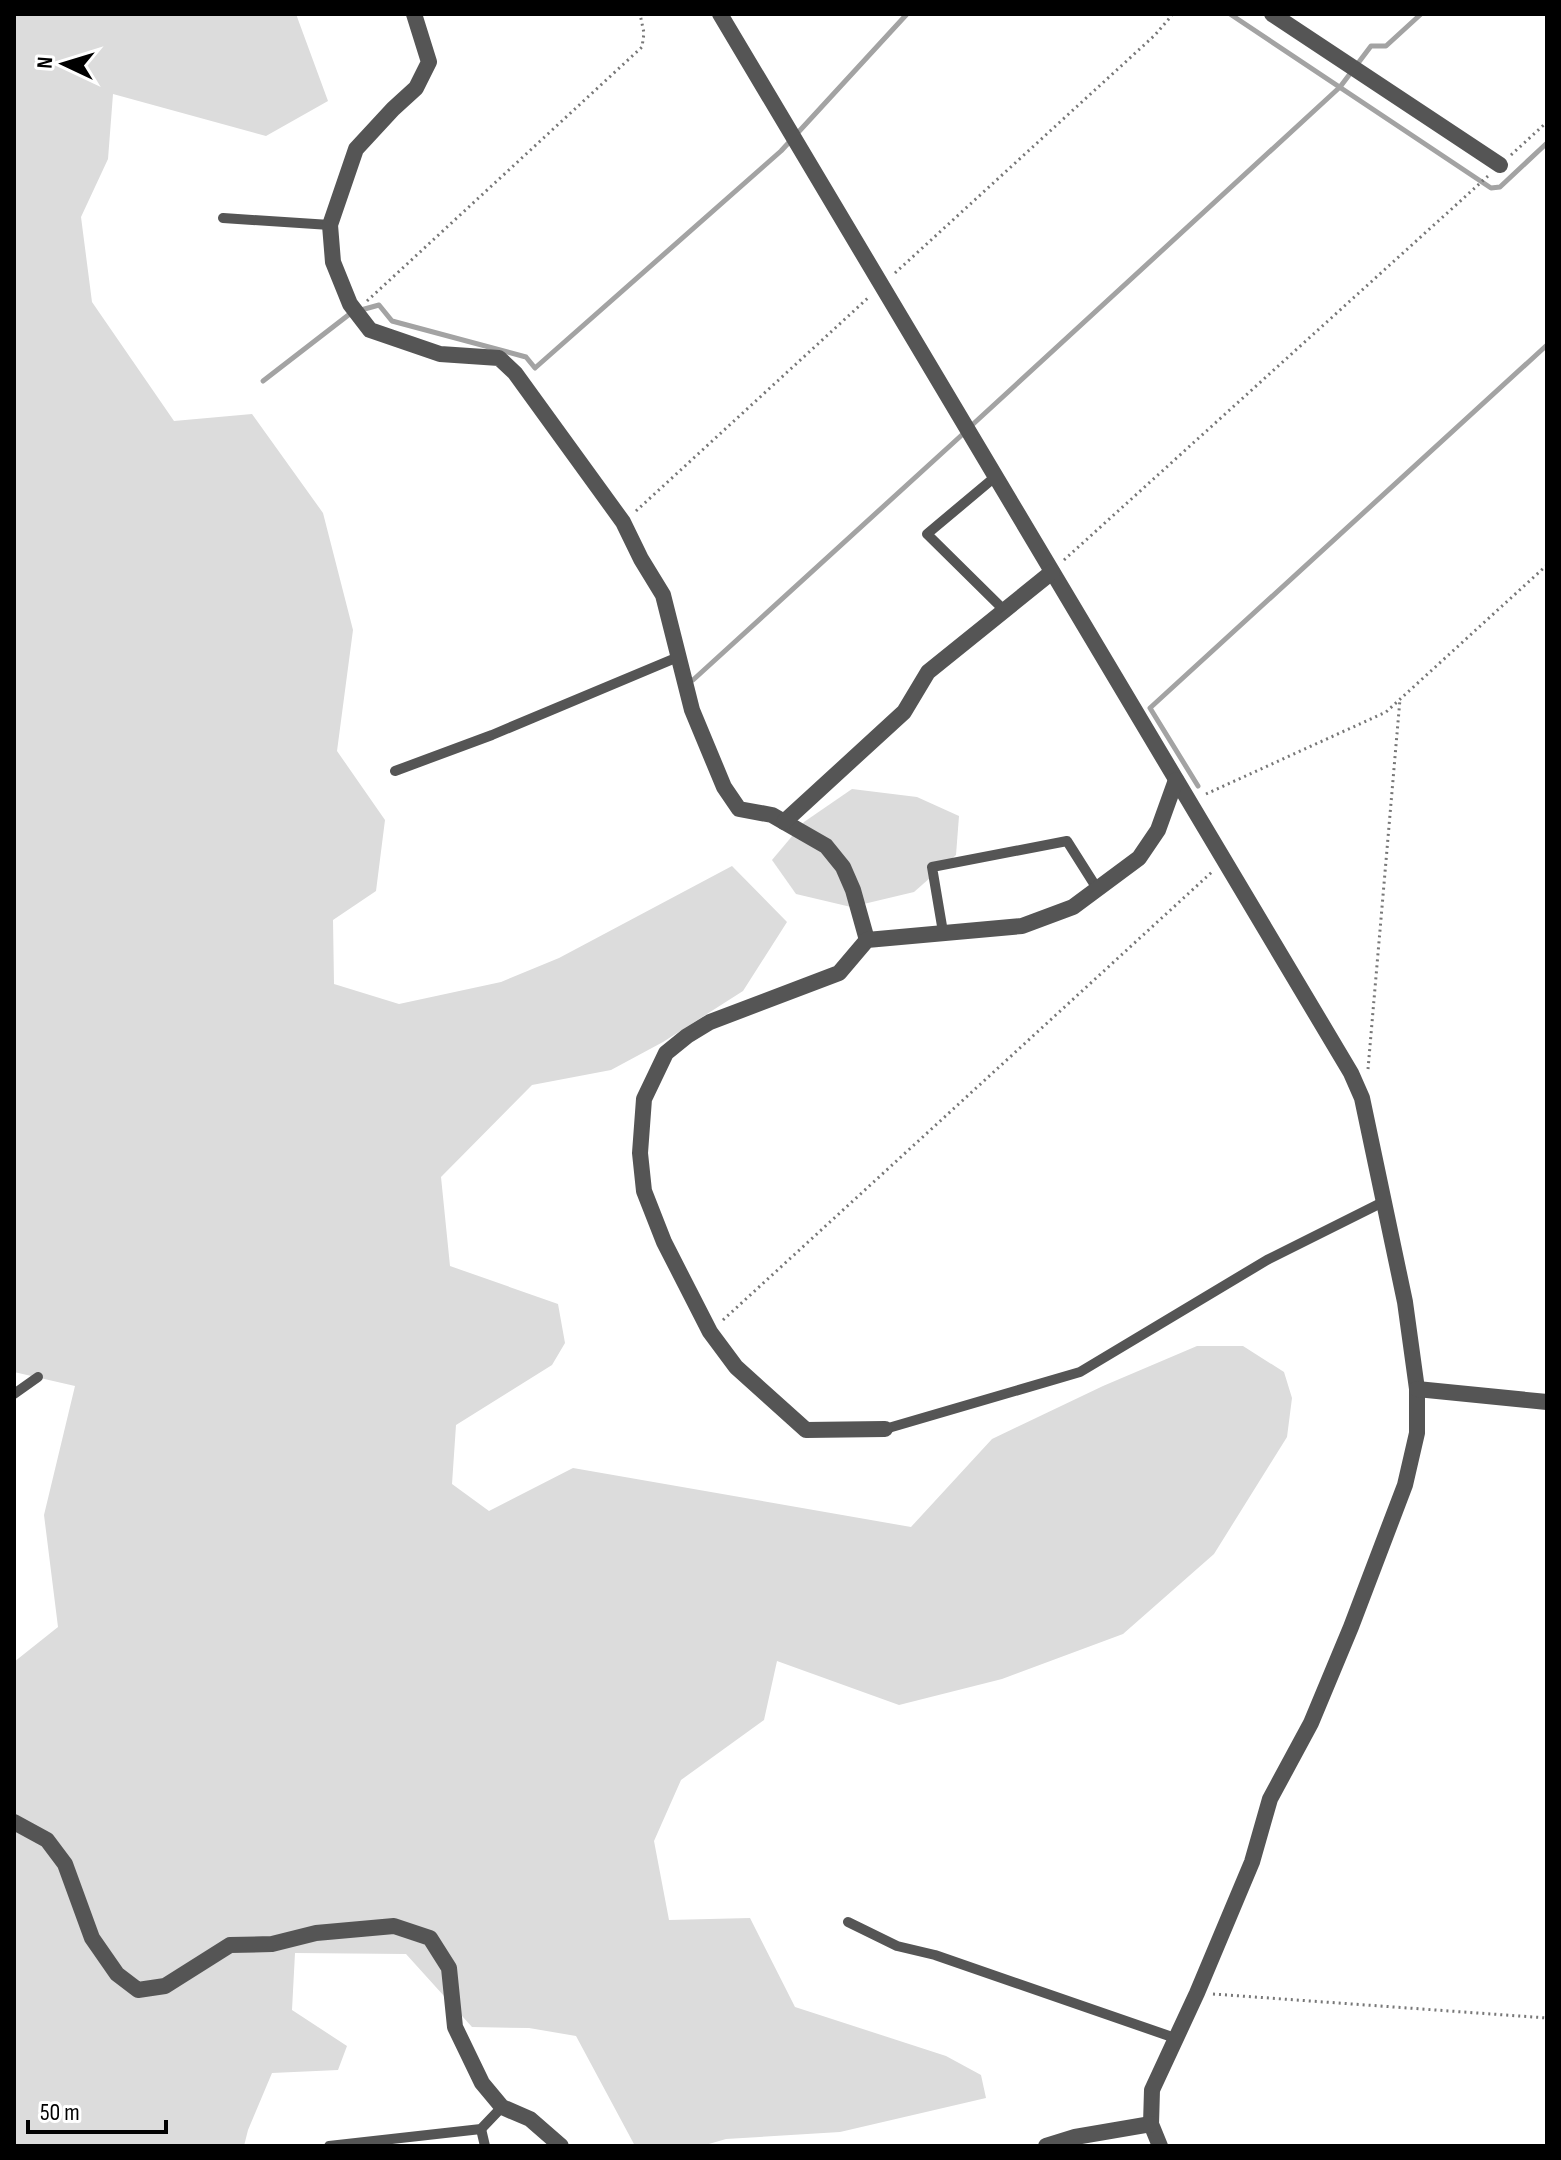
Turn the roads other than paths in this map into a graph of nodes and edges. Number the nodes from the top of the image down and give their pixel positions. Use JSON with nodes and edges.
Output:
{"nodes":[{"id":1,"x":414,"y":14,"type":"edge"},
{"id":2,"x":720,"y":14,"type":"edge"},
{"id":3,"x":1272,"y":14,"type":"edge"},
{"id":4,"x":1500,"y":165,"type":"road end"},
{"id":5,"x":223,"y":218,"type":"dead end"},
{"id":6,"x":330,"y":225,"type":"junction"},
{"id":7,"x":995,"y":477,"type":"junction"},
{"id":8,"x":1052,"y":572,"type":"junction"},
{"id":9,"x":1004,"y":610,"type":"junction"},
{"id":10,"x":678,"y":657,"type":"junction"},
{"id":11,"x":395,"y":771,"type":"dead end"},
{"id":12,"x":1176,"y":780,"type":"junction"},
{"id":13,"x":784,"y":822,"type":"junction"},
{"id":14,"x":1098,"y":890,"type":"junction"},
{"id":15,"x":943,"y":932,"type":"junction"},
{"id":16,"x":867,"y":940,"type":"junction"},
{"id":17,"x":1385,"y":1201,"type":"junction"},
{"id":18,"x":38,"y":1377,"type":"dead end"},
{"id":19,"x":1417,"y":1389,"type":"junction"},
{"id":20,"x":14,"y":1394,"type":"edge"},
{"id":21,"x":1547,"y":1402,"type":"edge"},
{"id":22,"x":885,"y":1429,"type":"joint"},
{"id":23,"x":14,"y":1822,"type":"edge"},
{"id":24,"x":848,"y":1922,"type":"dead end"},
{"id":25,"x":1175,"y":2038,"type":"junction"},
{"id":26,"x":502,"y":2107,"type":"junction"},
{"id":27,"x":1151,"y":2124,"type":"junction"},
{"id":28,"x":481,"y":2129,"type":"junction"},
{"id":29,"x":329,"y":2146,"type":"edge"},
{"id":30,"x":485,"y":2146,"type":"edge"},
{"id":31,"x":561,"y":2146,"type":"edge"},
{"id":32,"x":1046,"y":2146,"type":"edge"},
{"id":33,"x":1160,"y":2146,"type":"edge"}],
"edges":[{"from":1,"to":6,"type":"street"},
{"from":2,"to":7,"type":"street"},
{"from":3,"to":4,"type":"street"},
{"from":5,"to":6,"type":"lane"},
{"from":6,"to":10,"type":"street"},
{"from":7,"to":8,"type":"street"},
{"from":7,"to":9,"type":"lane"},
{"from":8,"to":9,"type":"street"},
{"from":8,"to":12,"type":"street"},
{"from":9,"to":13,"type":"street"},
{"from":10,"to":11,"type":"lane"},
{"from":10,"to":13,"type":"street"},
{"from":12,"to":14,"type":"street"},
{"from":12,"to":17,"type":"street"},
{"from":13,"to":16,"type":"street"},
{"from":14,"to":15,"type":"street"},
{"from":14,"to":15,"type":"lane"},
{"from":15,"to":16,"type":"street"},
{"from":16,"to":22,"type":"street"},
{"from":17,"to":19,"type":"street"},
{"from":17,"to":22,"type":"lane"},
{"from":18,"to":20,"type":"lane"},
{"from":19,"to":21,"type":"street"},
{"from":19,"to":25,"type":"street"},
{"from":23,"to":26,"type":"street"},
{"from":24,"to":25,"type":"lane"},
{"from":25,"to":27,"type":"street"},
{"from":26,"to":28,"type":"lane"},
{"from":26,"to":31,"type":"street"},
{"from":27,"to":32,"type":"street"},
{"from":27,"to":33,"type":"street"},
{"from":28,"to":29,"type":"lane"},
{"from":28,"to":30,"type":"lane"}]}
